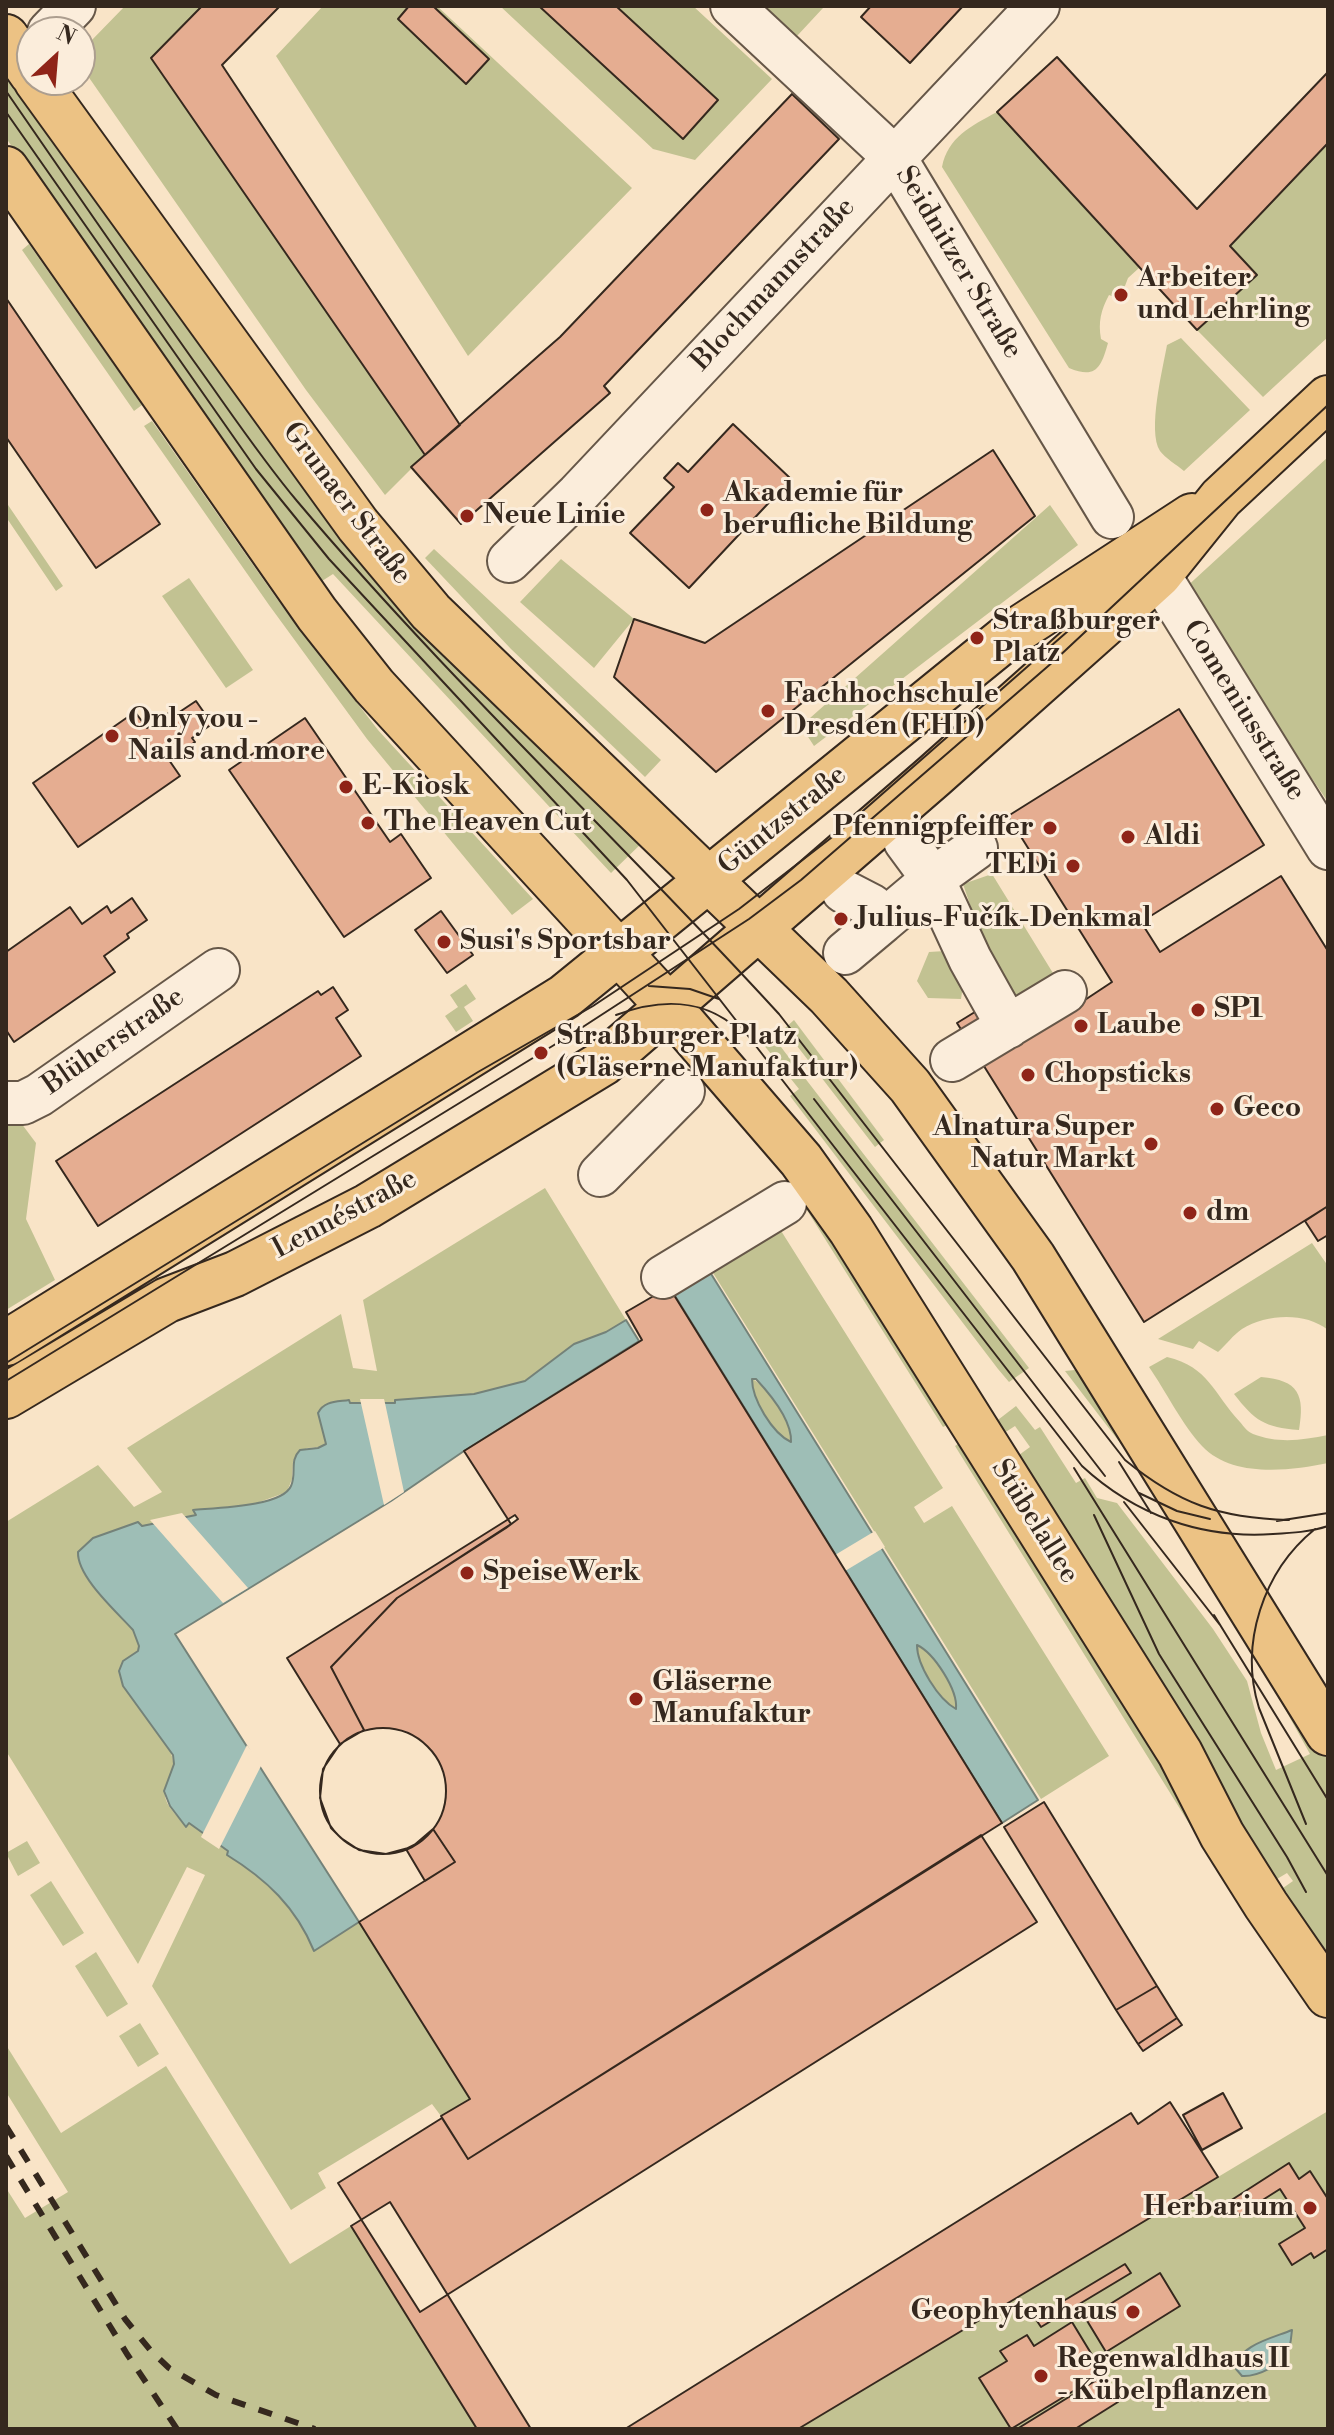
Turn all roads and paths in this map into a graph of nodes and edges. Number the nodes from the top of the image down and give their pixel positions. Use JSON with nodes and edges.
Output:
{"nodes":[{"id":1,"x":732,"y":6,"type":"edge"},
{"id":2,"x":1038,"y":6,"type":"edge"},
{"id":3,"x":58,"y":96,"type":"edge"},
{"id":4,"x":895,"y":158,"type":"junction"},
{"id":5,"x":6,"y":169,"type":"edge"},
{"id":6,"x":1328,"y":398,"type":"edge"},
{"id":7,"x":1221,"y":498,"type":"junction"},
{"id":8,"x":1112,"y":517,"type":"dead end"},
{"id":9,"x":509,"y":561,"type":"dead end"},
{"id":10,"x":1159,"y":575,"type":"junction"},
{"id":11,"x":905,"y":841,"type":"dead end"},
{"id":12,"x":976,"y":848,"type":"dead end"},
{"id":13,"x":1328,"y":848,"type":"edge"},
{"id":14,"x":933,"y":879,"type":"junction"},
{"id":15,"x":710,"y":880,"type":"junction"},
{"id":16,"x":843,"y":891,"type":"dead end"},
{"id":17,"x":882,"y":922,"type":"junction"},
{"id":18,"x":757,"y":927,"type":"junction"},
{"id":19,"x":620,"y":954,"type":"junction"},
{"id":20,"x":830,"y":967,"type":"junction"},
{"id":21,"x":218,"y":970,"type":"dead end"},
{"id":22,"x":1065,"y":992,"type":"dead end"},
{"id":23,"x":669,"y":1007,"type":"junction"},
{"id":24,"x":1008,"y":1027,"type":"junction"},
{"id":25,"x":952,"y":1060,"type":"dead end"},
{"id":26,"x":683,"y":1091,"type":"dead end"},
{"id":27,"x":6,"y":1103,"type":"edge"},
{"id":28,"x":600,"y":1175,"type":"dead end"},
{"id":29,"x":785,"y":1203,"type":"dead end"},
{"id":30,"x":663,"y":1277,"type":"dead end"},
{"id":31,"x":6,"y":1343,"type":"edge"},
{"id":32,"x":6,"y":1396,"type":"edge"},
{"id":33,"x":1328,"y":1733,"type":"edge"},
{"id":34,"x":1328,"y":1995,"type":"edge"}],
"edges":[{"from":1,"to":4,"type":"street","name":"Seidnitzer Straße"},
{"from":2,"to":4,"type":"street","name":"Blochmannstraße"},
{"from":3,"to":15,"type":"main road","name":"Grunaer Straße"},
{"from":4,"to":8,"type":"street","name":"Seidnitzer Straße"},
{"from":4,"to":9,"type":"street","name":"Blochmannstraße"},
{"from":5,"to":19,"type":"main road"},
{"from":6,"to":7,"type":"main road","name":"Güntzstraße"},
{"from":7,"to":10,"type":"main road","name":"Güntzstraße"},
{"from":7,"to":15,"type":"main road","name":"Güntzstraße"},
{"from":10,"to":13,"type":"street","name":"Comeniusstraße"},
{"from":10,"to":18,"type":"main road","name":"Güntzstraße"},
{"from":11,"to":14,"type":"street"},
{"from":12,"to":14,"type":"street"},
{"from":14,"to":17,"type":"street"},
{"from":14,"to":24,"type":"street"},
{"from":15,"to":18,"type":"main road"},
{"from":15,"to":19,"type":"main road","name":"Güntzstraße"},
{"from":16,"to":17,"type":"street"},
{"from":17,"to":20,"type":"street"},
{"from":18,"to":20,"type":"main road"},
{"from":18,"to":23,"type":"main road","name":"Güntzstraße"},
{"from":19,"to":23,"type":"main road"},
{"from":19,"to":31,"type":"main road"},
{"from":20,"to":33,"type":"main road"},
{"from":21,"to":27,"type":"street","name":"Blüherstraße"},
{"from":22,"to":24,"type":"street"},
{"from":23,"to":32,"type":"main road","name":"Lennéstraße"},
{"from":23,"to":34,"type":"main road","name":"Stübelallee"},
{"from":24,"to":25,"type":"street"},
{"from":26,"to":28,"type":"street"},
{"from":29,"to":30,"type":"street"}]}
